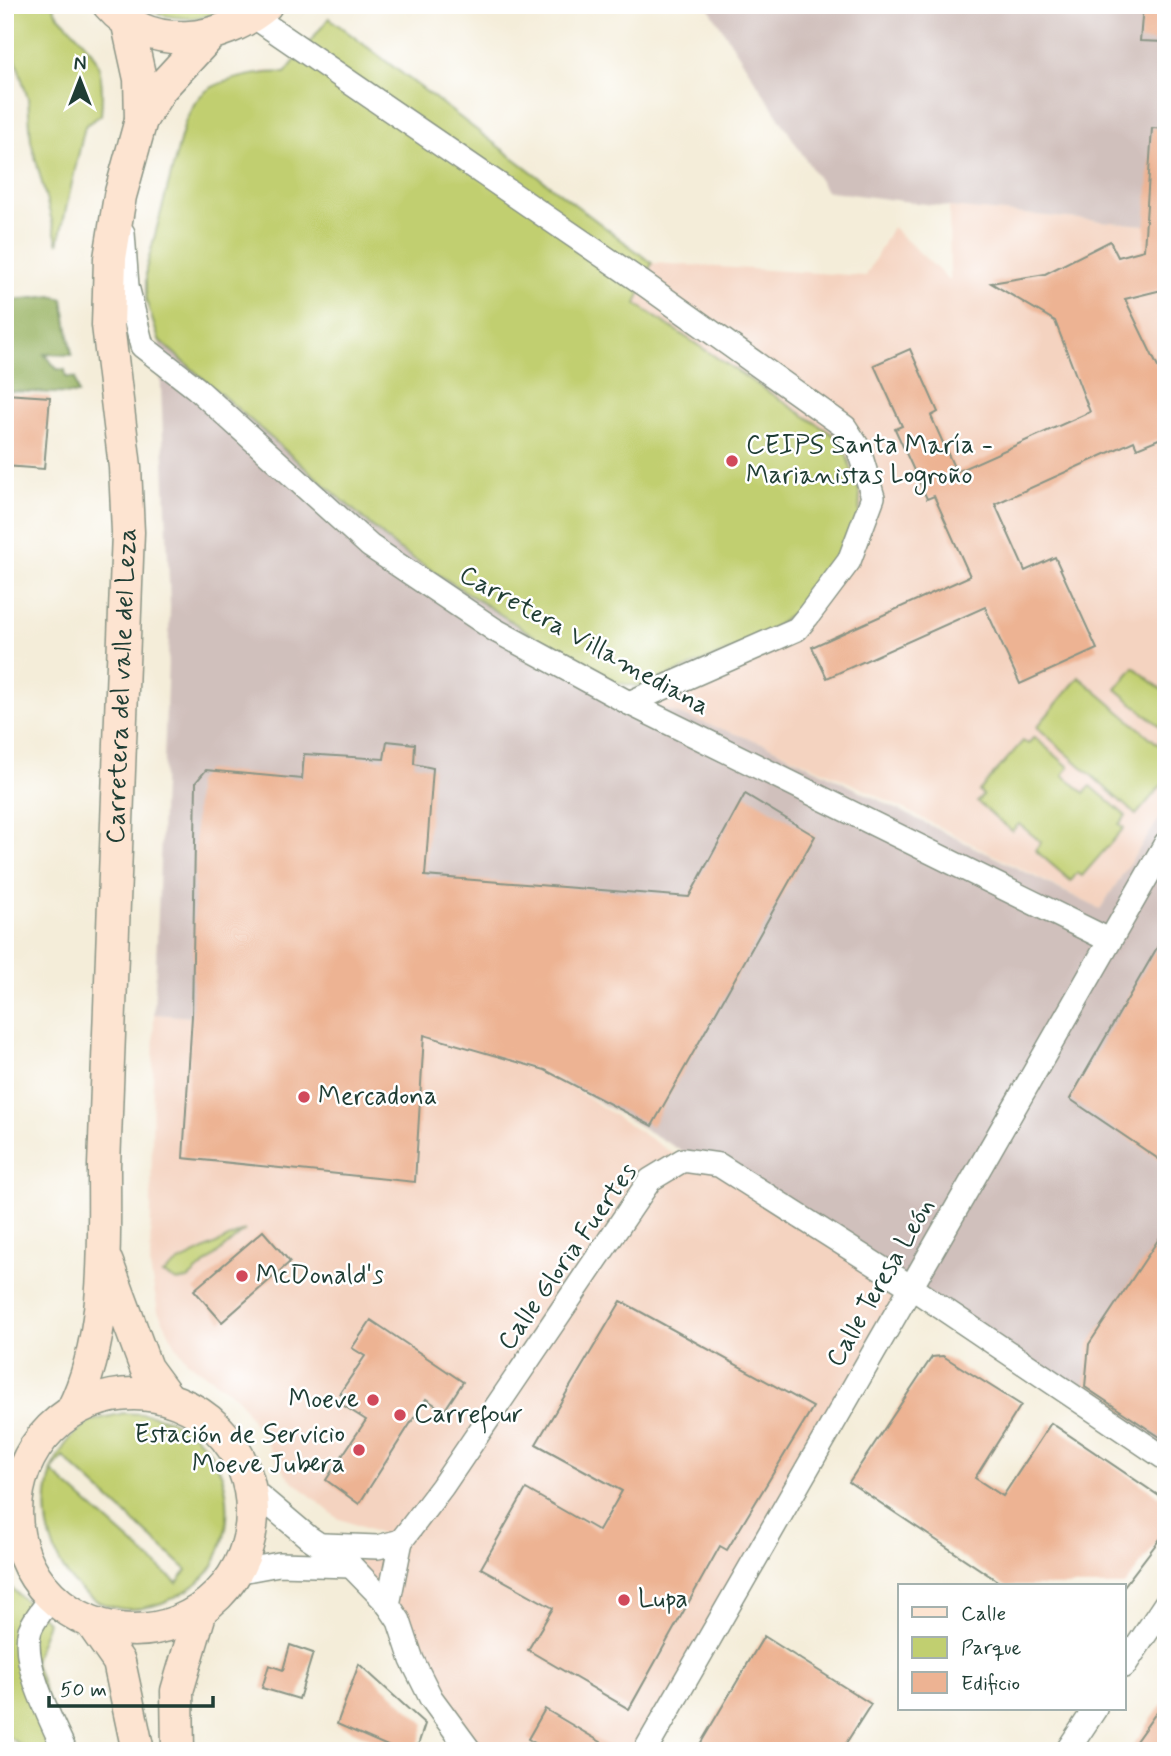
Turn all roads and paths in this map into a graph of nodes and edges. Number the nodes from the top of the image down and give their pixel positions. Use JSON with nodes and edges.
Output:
{"nodes":[{"id":1,"x":260,"y":10,"type":"edge"},
{"id":2,"x":118,"y":13,"type":"edge"},
{"id":3,"x":210,"y":35,"type":"junction"},
{"id":4,"x":141,"y":120,"type":"junction"},
{"id":5,"x":120,"y":196,"type":"junction"},
{"id":6,"x":629,"y":703,"type":"junction"},
{"id":7,"x":1166,"y":843,"type":"edge"},
{"id":8,"x":1109,"y":940,"type":"junction"},
{"id":9,"x":104,"y":1255,"type":"junction"},
{"id":10,"x":911,"y":1287,"type":"junction"},
{"id":11,"x":168,"y":1398,"type":"junction"},
{"id":12,"x":72,"y":1411,"type":"junction"},
{"id":13,"x":48,"y":1430,"type":"junction"},
{"id":14,"x":5,"y":1456,"type":"edge"},
{"id":15,"x":1166,"y":1460,"type":"edge"},
{"id":16,"x":250,"y":1488,"type":"junction"},
{"id":17,"x":401,"y":1541,"type":"junction"},
{"id":18,"x":324,"y":1545,"type":"junction"},
{"id":19,"x":15,"y":1555,"type":"edge"},
{"id":20,"x":351,"y":1566,"type":"junction"},
{"id":21,"x":236,"y":1572,"type":"junction"},
{"id":22,"x":51,"y":1598,"type":"junction"},
{"id":23,"x":1166,"y":1603,"type":"edge"},
{"id":24,"x":388,"y":1605,"type":"junction"},
{"id":25,"x":201,"y":1610,"type":"junction"},
{"id":26,"x":93,"y":1625,"type":"junction"},
{"id":27,"x":1126,"y":1662,"type":"edge"},
{"id":28,"x":1094,"y":1710,"type":"edge"},
{"id":29,"x":65,"y":1751,"type":"edge"},
{"id":30,"x":138,"y":1751,"type":"edge"},
{"id":31,"x":178,"y":1751,"type":"edge"},
{"id":32,"x":470,"y":1751,"type":"edge"},
{"id":33,"x":645,"y":1751,"type":"edge"},
{"id":34,"x":1067,"y":1751,"type":"edge"}],
"edges":[{"from":1,"to":3,"type":"main road"},
{"from":1,"to":6,"type":"street"},
{"from":2,"to":3,"type":"main road"},
{"from":2,"to":4,"type":"main road","name":"Carretera del valle del Leza"},
{"from":3,"to":4,"type":"main road","name":"Carretera del valle del Leza"},
{"from":4,"to":5,"type":"main road","name":"Carretera del valle del Leza"},
{"from":5,"to":6,"type":"street","name":"Carretera Villamediana"},
{"from":5,"to":9,"type":"main road","name":"Carretera del valle del Leza"},
{"from":6,"to":8,"type":"street","name":"Carretera Villamediana"},
{"from":7,"to":8,"type":"street","name":"Calle Teresa León"},
{"from":8,"to":10,"type":"street","name":"Calle Teresa León"},
{"from":9,"to":11,"type":"main road","name":"Carretera del valle del Leza"},
{"from":9,"to":12,"type":"main road","name":"Carretera del valle del Leza"},
{"from":10,"to":15,"type":"street","name":"Calle Gloria Fuertes"},
{"from":10,"to":17,"type":"street","name":"Calle Gloria Fuertes"},
{"from":10,"to":33,"type":"street","name":"Calle Teresa León"},
{"from":11,"to":12,"type":"main road"},
{"from":11,"to":16,"type":"main road"},
{"from":12,"to":13,"type":"main road"},
{"from":13,"to":14,"type":"main road"},
{"from":13,"to":19,"type":"main road"},
{"from":16,"to":18,"type":"street"},
{"from":16,"to":21,"type":"main road"},
{"from":17,"to":18,"type":"street"},
{"from":17,"to":24,"type":"street"},
{"from":18,"to":20,"type":"street"},
{"from":19,"to":22,"type":"main road"},
{"from":20,"to":21,"type":"street"},
{"from":20,"to":24,"type":"street"},
{"from":21,"to":25,"type":"main road"},
{"from":22,"to":26,"type":"main road"},
{"from":22,"to":29,"type":"street"},
{"from":23,"to":27,"type":"street"},
{"from":24,"to":32,"type":"street"},
{"from":25,"to":26,"type":"main road"},
{"from":25,"to":31,"type":"main road"},
{"from":26,"to":30,"type":"main road"},
{"from":28,"to":34,"type":"street"}]}
